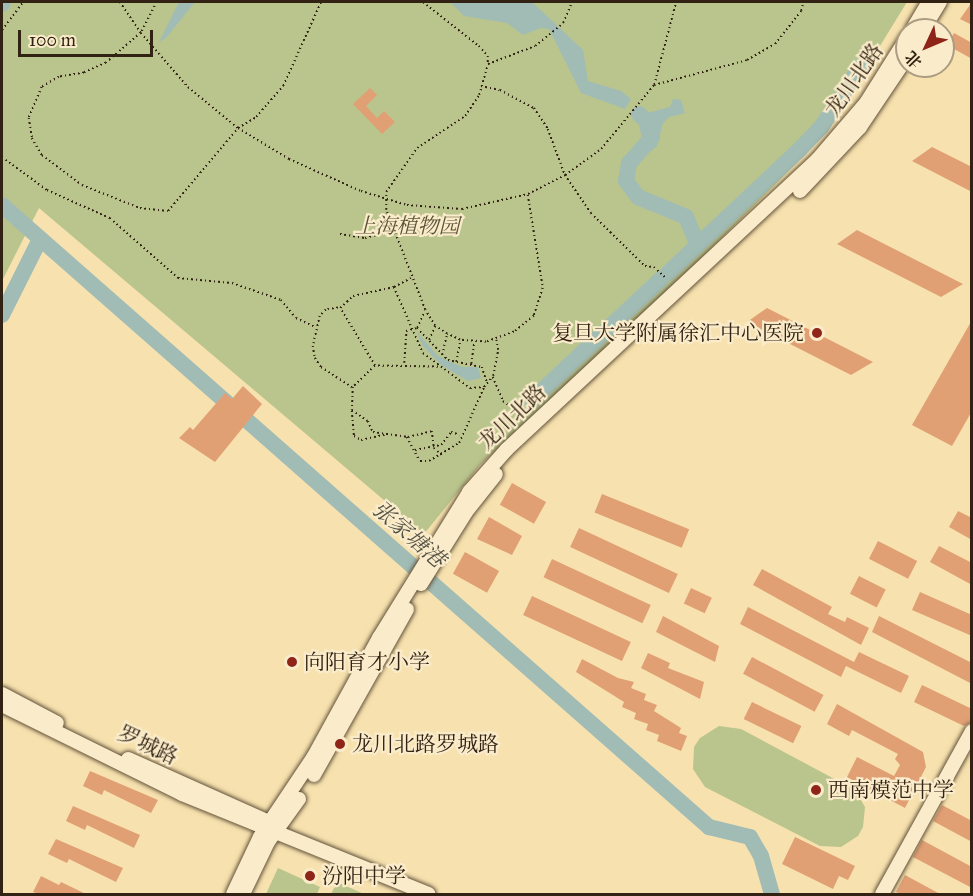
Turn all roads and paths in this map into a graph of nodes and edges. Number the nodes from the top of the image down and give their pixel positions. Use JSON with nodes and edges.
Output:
{"nodes":[{"id":1,"x":23,"y":2,"type":"edge"},
{"id":2,"x":120,"y":2,"type":"edge"},
{"id":3,"x":157,"y":2,"type":"edge"},
{"id":4,"x":321,"y":2,"type":"edge"},
{"id":5,"x":423,"y":2,"type":"edge"},
{"id":6,"x":572,"y":2,"type":"edge"},
{"id":7,"x":676,"y":2,"type":"edge"},
{"id":8,"x":803,"y":2,"type":"edge"},
{"id":9,"x":929,"y":2,"type":"edge"},
{"id":10,"x":940,"y":2,"type":"edge"},
{"id":11,"x":919,"y":18,"type":"edge"},
{"id":12,"x":930,"y":18,"type":"edge"},
{"id":13,"x":2,"y":30,"type":"edge"},
{"id":14,"x":141,"y":33,"type":"junction"},
{"id":15,"x":895,"y":56,"type":"edge"},
{"id":16,"x":488,"y":64,"type":"junction"},
{"id":17,"x":895,"y":75,"type":"edge"},
{"id":18,"x":654,"y":85,"type":"junction"},
{"id":19,"x":481,"y":86,"type":"junction"},
{"id":20,"x":238,"y":128,"type":"junction"},
{"id":21,"x":2,"y":157,"type":"edge"},
{"id":22,"x":565,"y":175,"type":"junction"},
{"id":23,"x":528,"y":194,"type":"junction"},
{"id":24,"x":385,"y":199,"type":"junction"},
{"id":25,"x":394,"y":230,"type":"junction"},
{"id":26,"x":340,"y":234,"type":"dead end"},
{"id":27,"x":412,"y":277,"type":"junction"},
{"id":28,"x":666,"y":278,"type":"dead end"},
{"id":29,"x":394,"y":287,"type":"junction"},
{"id":30,"x":340,"y":308,"type":"junction"},
{"id":31,"x":425,"y":310,"type":"junction"},
{"id":32,"x":435,"y":326,"type":"junction"},
{"id":33,"x":315,"y":327,"type":"junction"},
{"id":34,"x":417,"y":328,"type":"junction"},
{"id":35,"x":411,"y":329,"type":"junction"},
{"id":36,"x":447,"y":334,"type":"junction"},
{"id":37,"x":496,"y":339,"type":"junction"},
{"id":38,"x":460,"y":340,"type":"junction"},
{"id":39,"x":428,"y":341,"type":"junction"},
{"id":40,"x":474,"y":341,"type":"junction"},
{"id":41,"x":442,"y":356,"type":"junction"},
{"id":42,"x":456,"y":363,"type":"junction"},
{"id":43,"x":404,"y":364,"type":"junction"},
{"id":44,"x":471,"y":365,"type":"junction"},
{"id":45,"x":375,"y":366,"type":"junction"},
{"id":46,"x":438,"y":368,"type":"junction"},
{"id":47,"x":493,"y":376,"type":"junction"},
{"id":48,"x":487,"y":383,"type":"junction"},
{"id":49,"x":353,"y":387,"type":"junction"},
{"id":50,"x":484,"y":387,"type":"junction"},
{"id":51,"x":352,"y":410,"type":"junction"},
{"id":52,"x":526,"y":418,"type":"dead end"},
{"id":53,"x":387,"y":434,"type":"junction"},
{"id":54,"x":461,"y":436,"type":"junction"},
{"id":55,"x":407,"y":437,"type":"junction"},
{"id":56,"x":434,"y":448,"type":"junction"},
{"id":57,"x":414,"y":450,"type":"junction"},
{"id":58,"x":442,"y":455,"type":"junction"},
{"id":59,"x":433,"y":556,"type":"junction"},
{"id":60,"x":2,"y":694,"type":"edge"},
{"id":61,"x":2,"y":705,"type":"edge"},
{"id":62,"x":972,"y":731,"type":"edge"},
{"id":63,"x":270,"y":827,"type":"junction"},
{"id":64,"x":232,"y":894,"type":"edge"},
{"id":65,"x":243,"y":894,"type":"edge"},
{"id":66,"x":428,"y":894,"type":"edge"},
{"id":67,"x":882,"y":894,"type":"edge"}],
"edges":[{"from":1,"to":13,"type":"path"},
{"from":2,"to":14,"type":"path"},
{"from":3,"to":14,"type":"path"},
{"from":4,"to":20,"type":"path"},
{"from":5,"to":16,"type":"path"},
{"from":6,"to":16,"type":"path"},
{"from":7,"to":18,"type":"path"},
{"from":8,"to":18,"type":"path"},
{"from":9,"to":11,"type":"street"},
{"from":10,"to":12,"type":"street"},
{"from":14,"to":20,"type":"path"},
{"from":14,"to":20,"type":"path"},
{"from":15,"to":59,"type":"street","name":"龙川北路"},
{"from":16,"to":19,"type":"path"},
{"from":17,"to":59,"type":"street","name":"龙川北路"},
{"from":18,"to":22,"type":"path"},
{"from":19,"to":22,"type":"path"},
{"from":19,"to":24,"type":"path"},
{"from":20,"to":24,"type":"path"},
{"from":21,"to":33,"type":"path"},
{"from":22,"to":23,"type":"path"},
{"from":22,"to":28,"type":"path"},
{"from":23,"to":24,"type":"path"},
{"from":23,"to":37,"type":"path"},
{"from":24,"to":25,"type":"path"},
{"from":25,"to":26,"type":"path"},
{"from":25,"to":27,"type":"path"},
{"from":27,"to":29,"type":"path"},
{"from":27,"to":31,"type":"path"},
{"from":29,"to":30,"type":"path"},
{"from":29,"to":35,"type":"path"},
{"from":30,"to":33,"type":"path"},
{"from":30,"to":45,"type":"path"},
{"from":31,"to":32,"type":"path"},
{"from":31,"to":34,"type":"path"},
{"from":32,"to":36,"type":"path"},
{"from":32,"to":39,"type":"path"},
{"from":33,"to":49,"type":"path"},
{"from":34,"to":35,"type":"path"},
{"from":34,"to":39,"type":"path"},
{"from":35,"to":43,"type":"path"},
{"from":35,"to":46,"type":"path"},
{"from":36,"to":38,"type":"path"},
{"from":36,"to":41,"type":"path"},
{"from":37,"to":40,"type":"path"},
{"from":37,"to":47,"type":"path"},
{"from":38,"to":40,"type":"path"},
{"from":38,"to":42,"type":"path"},
{"from":39,"to":41,"type":"path"},
{"from":40,"to":44,"type":"path"},
{"from":41,"to":42,"type":"path"},
{"from":42,"to":44,"type":"path"},
{"from":43,"to":45,"type":"path"},
{"from":43,"to":46,"type":"path"},
{"from":44,"to":48,"type":"path"},
{"from":45,"to":49,"type":"path"},
{"from":46,"to":50,"type":"path"},
{"from":47,"to":48,"type":"path"},
{"from":47,"to":52,"type":"path"},
{"from":48,"to":50,"type":"path"},
{"from":49,"to":51,"type":"path"},
{"from":50,"to":54,"type":"path"},
{"from":51,"to":53,"type":"path"},
{"from":51,"to":53,"type":"path"},
{"from":53,"to":55,"type":"path"},
{"from":54,"to":56,"type":"path"},
{"from":54,"to":58,"type":"path"},
{"from":55,"to":56,"type":"path"},
{"from":55,"to":57,"type":"path"},
{"from":56,"to":57,"type":"path"},
{"from":56,"to":58,"type":"path"},
{"from":57,"to":58,"type":"path"},
{"from":59,"to":63,"type":"street","name":"龙川北路"},
{"from":60,"to":63,"type":"street","name":"罗城路"},
{"from":61,"to":63,"type":"street","name":"罗城路"},
{"from":62,"to":67,"type":"street"},
{"from":63,"to":64,"type":"street","name":"龙川北路"},
{"from":63,"to":65,"type":"street","name":"龙川北路"},
{"from":63,"to":66,"type":"street","name":"罗城路"}]}
